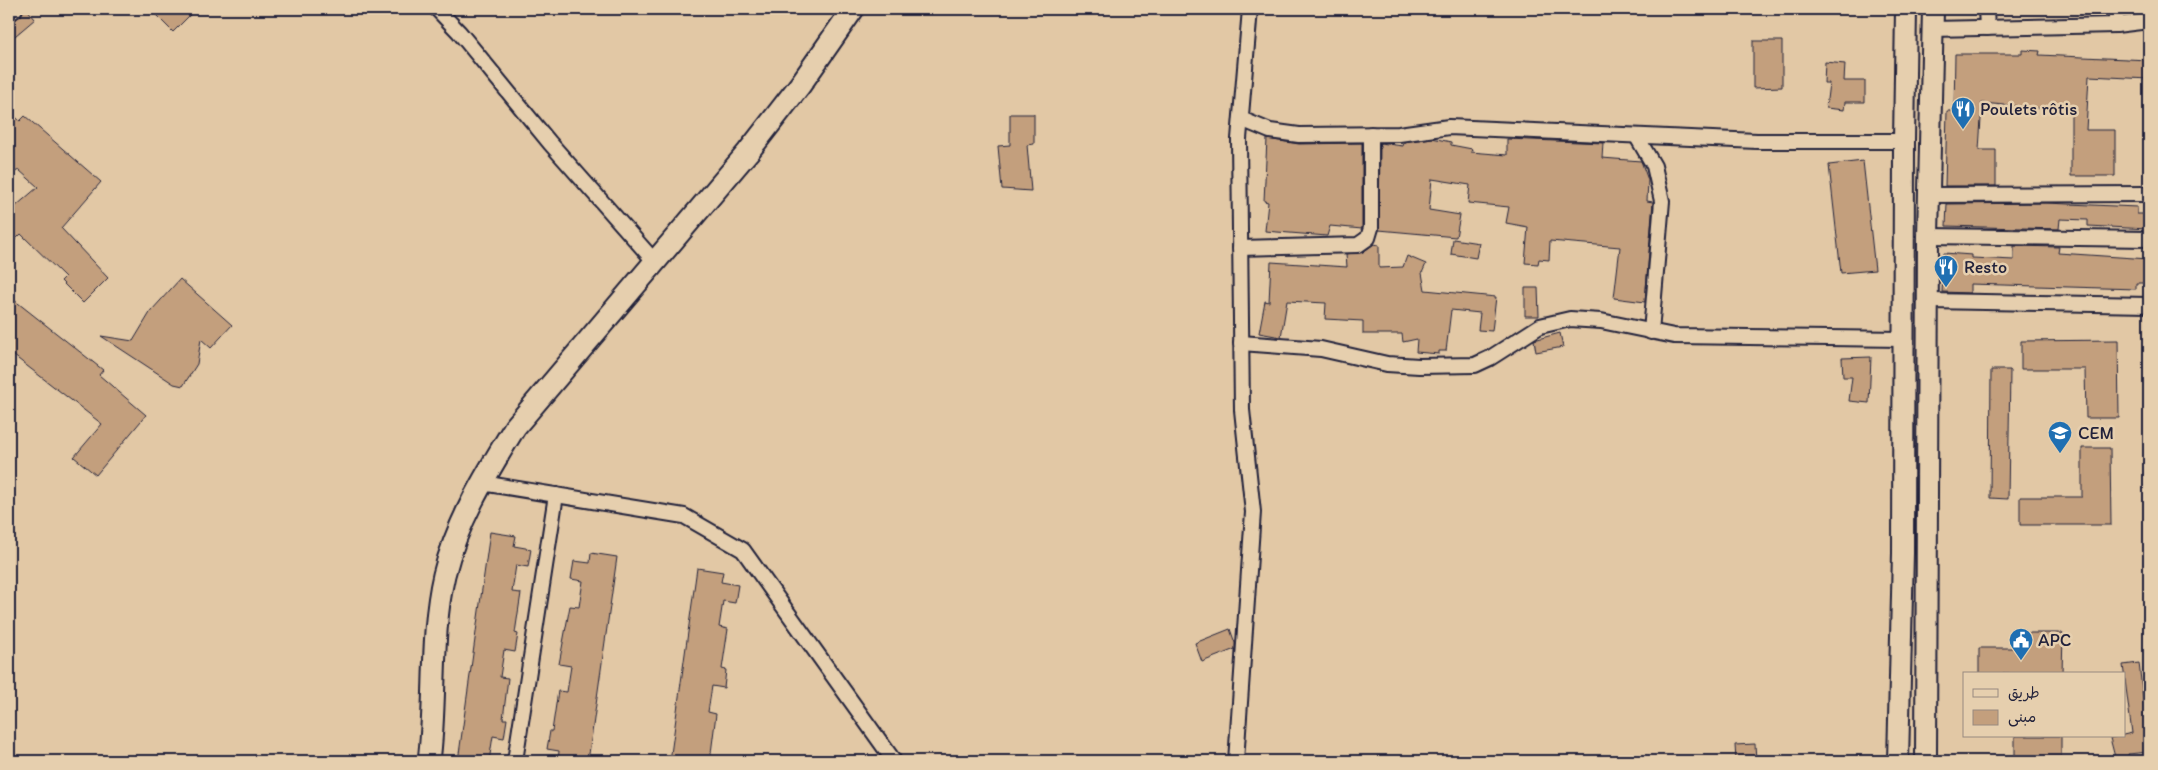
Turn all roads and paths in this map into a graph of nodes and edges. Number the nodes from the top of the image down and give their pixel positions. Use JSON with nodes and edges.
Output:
{"nodes":[{"id":1,"x":15,"y":9,"type":"edge"},
{"id":2,"x":437,"y":9,"type":"edge"},
{"id":3,"x":853,"y":9,"type":"edge"},
{"id":4,"x":1250,"y":9,"type":"edge"},
{"id":5,"x":1906,"y":9,"type":"edge"},
{"id":6,"x":1933,"y":9,"type":"edge"},
{"id":7,"x":1986,"y":9,"type":"edge"},
{"id":8,"x":2116,"y":9,"type":"edge"},
{"id":9,"x":9,"y":14,"type":"edge"},
{"id":10,"x":2149,"y":21,"type":"edge"},
{"id":11,"x":2116,"y":25,"type":"junction"},
{"id":12,"x":1987,"y":28,"type":"junction"},
{"id":13,"x":1932,"y":29,"type":"junction"},
{"id":14,"x":1241,"y":119,"type":"junction"},
{"id":15,"x":1371,"y":134,"type":"junction"},
{"id":16,"x":1637,"y":137,"type":"junction"},
{"id":17,"x":1904,"y":142,"type":"junction"},
{"id":18,"x":1930,"y":194,"type":"junction"},
{"id":19,"x":2149,"y":194,"type":"edge"},
{"id":20,"x":1928,"y":236,"type":"junction"},
{"id":21,"x":2149,"y":239,"type":"edge"},
{"id":22,"x":1240,"y":248,"type":"junction"},
{"id":23,"x":655,"y":262,"type":"junction"},
{"id":24,"x":1929,"y":301,"type":"junction"},
{"id":25,"x":2149,"y":305,"type":"edge"},
{"id":26,"x":1651,"y":332,"type":"junction"},
{"id":27,"x":1903,"y":339,"type":"junction"},
{"id":28,"x":1241,"y":343,"type":"junction"},
{"id":29,"x":482,"y":483,"type":"junction"},
{"id":30,"x":556,"y":495,"type":"junction"},
{"id":31,"x":429,"y":761,"type":"edge"},
{"id":32,"x":515,"y":761,"type":"edge"},
{"id":33,"x":894,"y":761,"type":"edge"},
{"id":34,"x":1236,"y":761,"type":"edge"},
{"id":35,"x":1898,"y":761,"type":"edge"},
{"id":36,"x":1926,"y":761,"type":"edge"}],
"edges":[{"from":1,"to":9,"type":"street"},
{"from":2,"to":23,"type":"street"},
{"from":3,"to":23,"type":"main road"},
{"from":4,"to":14,"type":"street"},
{"from":5,"to":17,"type":"main road"},
{"from":6,"to":13,"type":"main road"},
{"from":7,"to":12,"type":"street"},
{"from":8,"to":11,"type":"street"},
{"from":10,"to":11,"type":"street"},
{"from":11,"to":12,"type":"street"},
{"from":12,"to":13,"type":"street"},
{"from":13,"to":18,"type":"main road"},
{"from":14,"to":15,"type":"street"},
{"from":14,"to":22,"type":"street"},
{"from":15,"to":16,"type":"street"},
{"from":15,"to":22,"type":"street"},
{"from":16,"to":17,"type":"street"},
{"from":16,"to":26,"type":"street"},
{"from":17,"to":27,"type":"main road"},
{"from":18,"to":19,"type":"street"},
{"from":18,"to":20,"type":"main road"},
{"from":20,"to":21,"type":"street"},
{"from":20,"to":24,"type":"main road"},
{"from":22,"to":28,"type":"street"},
{"from":23,"to":29,"type":"main road"},
{"from":24,"to":25,"type":"street"},
{"from":24,"to":36,"type":"main road"},
{"from":26,"to":27,"type":"street"},
{"from":26,"to":28,"type":"street"},
{"from":27,"to":35,"type":"main road"},
{"from":28,"to":34,"type":"street"},
{"from":29,"to":30,"type":"street"},
{"from":29,"to":31,"type":"main road"},
{"from":30,"to":32,"type":"street"},
{"from":30,"to":33,"type":"street"}]}
